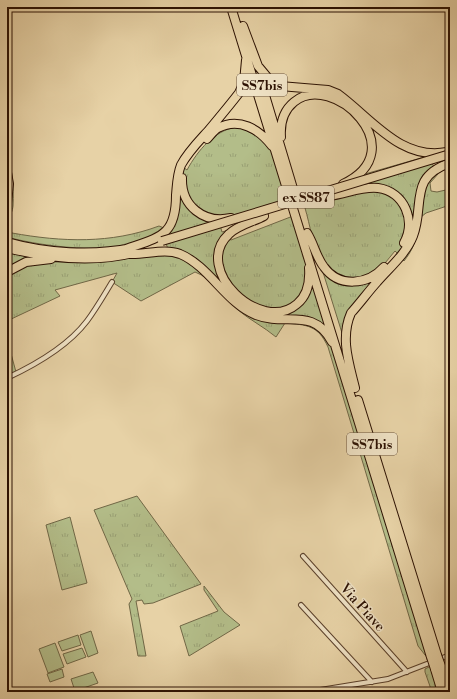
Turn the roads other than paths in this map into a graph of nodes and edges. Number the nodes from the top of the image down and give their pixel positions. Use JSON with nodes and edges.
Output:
{"nodes":[{"id":1,"x":232,"y":7,"type":"edge"},
{"id":2,"x":237,"y":7,"type":"edge"},
{"id":3,"x":244,"y":26,"type":"junction"},
{"id":4,"x":244,"y":46,"type":"junction"},
{"id":5,"x":354,"y":109,"type":"junction"},
{"id":6,"x":200,"y":143,"type":"junction"},
{"id":7,"x":275,"y":150,"type":"junction"},
{"id":8,"x":450,"y":153,"type":"edge"},
{"id":9,"x":450,"y":159,"type":"edge"},
{"id":10,"x":286,"y":163,"type":"junction"},
{"id":11,"x":450,"y":163,"type":"edge"},
{"id":12,"x":7,"y":173,"type":"edge"},
{"id":13,"x":331,"y":192,"type":"junction"},
{"id":14,"x":7,"y":204,"type":"edge"},
{"id":15,"x":246,"y":216,"type":"junction"},
{"id":16,"x":264,"y":216,"type":"junction"},
{"id":17,"x":308,"y":233,"type":"junction"},
{"id":18,"x":7,"y":242,"type":"edge"},
{"id":19,"x":304,"y":242,"type":"junction"},
{"id":20,"x":163,"y":243,"type":"junction"},
{"id":21,"x":7,"y":248,"type":"edge"},
{"id":22,"x":128,"y":252,"type":"junction"},
{"id":23,"x":398,"y":255,"type":"junction"},
{"id":24,"x":81,"y":258,"type":"junction"},
{"id":25,"x":7,"y":272,"type":"edge"},
{"id":26,"x":112,"y":282,"type":"dead end"},
{"id":27,"x":240,"y":301,"type":"junction"},
{"id":28,"x":340,"y":359,"type":"junction"},
{"id":29,"x":7,"y":378,"type":"edge"},
{"id":30,"x":355,"y":388,"type":"junction"},
{"id":31,"x":303,"y":556,"type":"dead end"},
{"id":32,"x":302,"y":605,"type":"dead end"},
{"id":33,"x":450,"y":655,"type":"edge"},
{"id":34,"x":434,"y":656,"type":"junction"},
{"id":35,"x":438,"y":668,"type":"junction"},
{"id":36,"x":407,"y":672,"type":"junction"},
{"id":37,"x":372,"y":682,"type":"junction"},
{"id":38,"x":308,"y":692,"type":"edge"},
{"id":39,"x":442,"y":692,"type":"edge"},
{"id":40,"x":448,"y":692,"type":"edge"}],
"edges":[{"from":1,"to":4,"type":"highway","number":"SS7bis"},
{"from":2,"to":3,"type":"highway","number":"SS7bis"},
{"from":3,"to":5,"type":"highway"},
{"from":3,"to":10,"type":"highway","number":"SS7bis"},
{"from":4,"to":6,"type":"highway"},
{"from":4,"to":7,"type":"highway","number":"SS7bis"},
{"from":5,"to":8,"type":"highway"},
{"from":5,"to":10,"type":"highway"},
{"from":5,"to":13,"type":"highway","bridge":true},
{"from":6,"to":7,"type":"highway"},
{"from":6,"to":15,"type":"highway","bridge":true},
{"from":6,"to":20,"type":"highway"},
{"from":7,"to":19,"type":"highway","number":"SS7bis"},
{"from":8,"to":13,"type":"highway","number":"ex SS87","bridge":true},
{"from":9,"to":13,"type":"highway","number":"ex SS87"},
{"from":10,"to":17,"type":"highway","number":"SS7bis"},
{"from":11,"to":23,"type":"highway"},
{"from":12,"to":14,"type":"highway"},
{"from":13,"to":15,"type":"highway","number":"ex SS87","bridge":true},
{"from":13,"to":16,"type":"highway","number":"ex SS87"},
{"from":13,"to":23,"type":"highway"},
{"from":15,"to":20,"type":"highway","number":"ex SS87","bridge":true},
{"from":16,"to":20,"type":"highway","number":"ex SS87"},
{"from":16,"to":27,"type":"highway"},
{"from":17,"to":23,"type":"highway"},
{"from":17,"to":30,"type":"highway","number":"SS7bis"},
{"from":18,"to":22,"type":"highway","number":"ex SS87"},
{"from":19,"to":27,"type":"highway"},
{"from":19,"to":28,"type":"highway","number":"SS7bis"},
{"from":20,"to":22,"type":"highway","number":"ex SS87"},
{"from":20,"to":27,"type":"highway"},
{"from":21,"to":24,"type":"highway","number":"ex SS87"},
{"from":22,"to":24,"type":"highway","number":"ex SS87"},
{"from":23,"to":30,"type":"highway"},
{"from":24,"to":25,"type":"highway"},
{"from":26,"to":29,"type":"street"},
{"from":27,"to":28,"type":"highway"},
{"from":28,"to":34,"type":"highway","number":"SS7bis"},
{"from":30,"to":34,"type":"highway","number":"SS7bis"},
{"from":31,"to":36,"type":"street","name":"Via Piave"},
{"from":32,"to":37,"type":"street"},
{"from":33,"to":36,"type":"street"},
{"from":34,"to":35,"type":"highway","number":"SS7bis","bridge":true},
{"from":35,"to":39,"type":"highway","number":"SS7bis"},
{"from":35,"to":40,"type":"highway","number":"SS7bis"},
{"from":36,"to":37,"type":"street"},
{"from":37,"to":38,"type":"street"}]}
